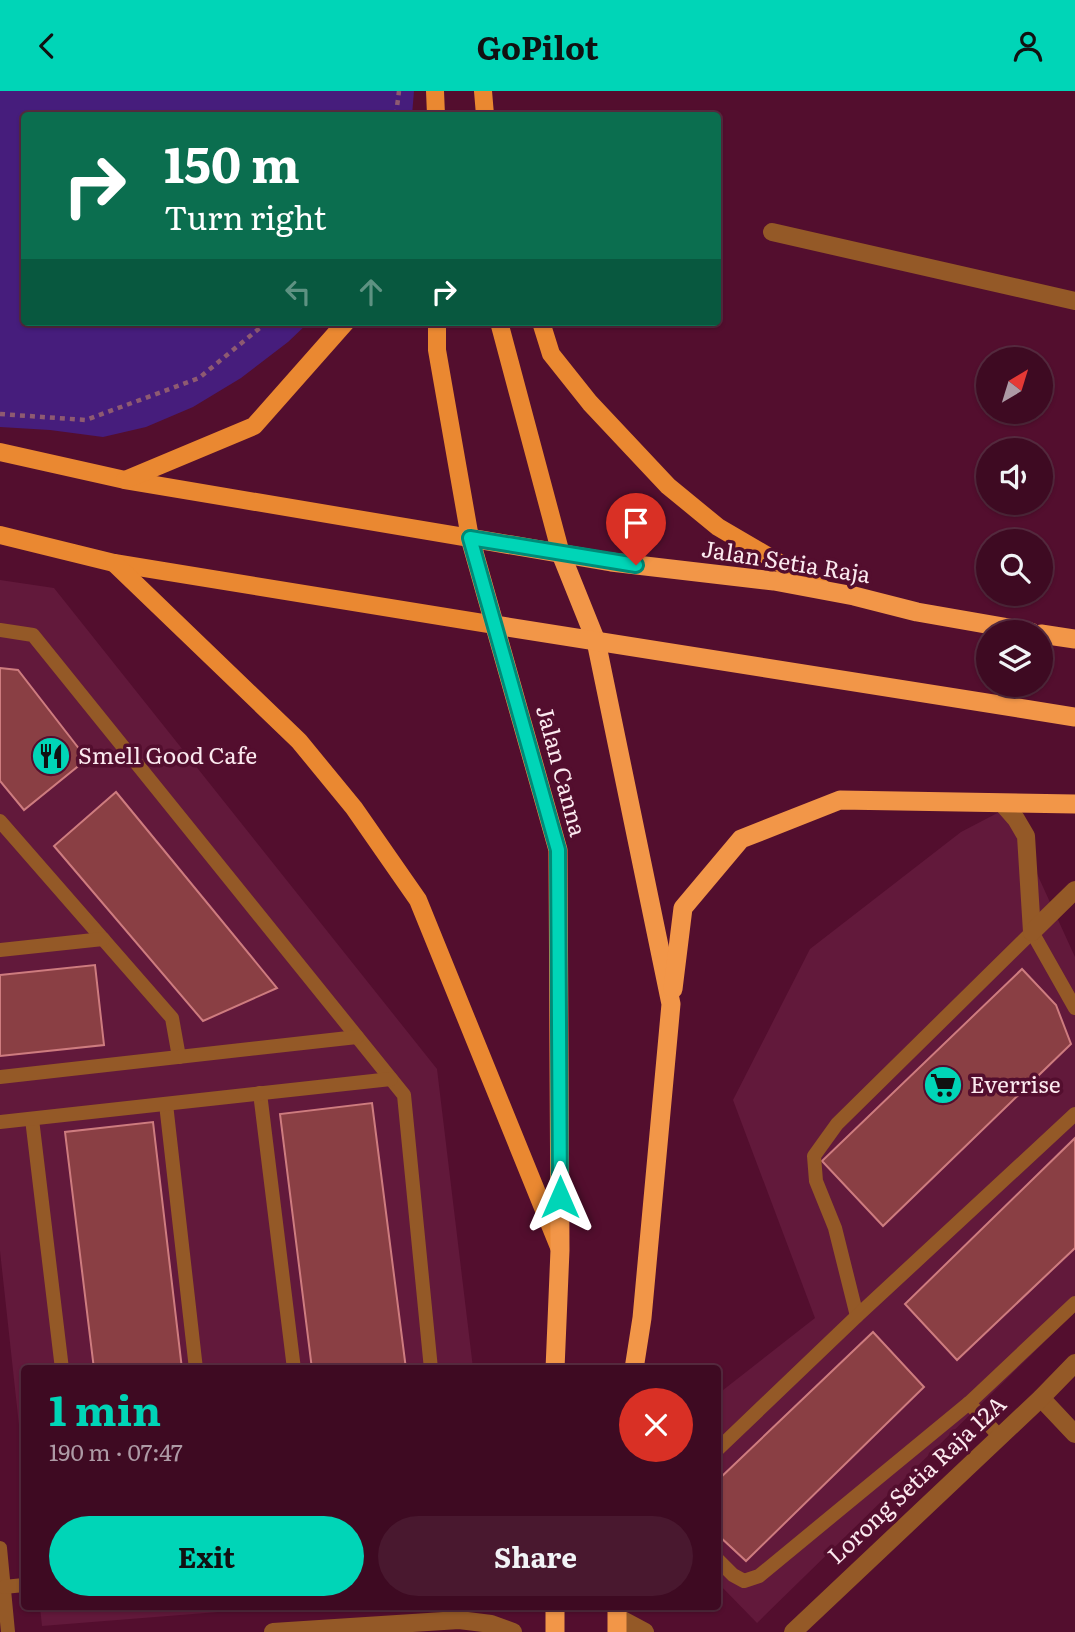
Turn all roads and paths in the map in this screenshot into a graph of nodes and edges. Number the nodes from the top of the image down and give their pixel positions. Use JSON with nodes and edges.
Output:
{"nodes":[{"id":1,"x":399,"y":91,"type":"edge"},
{"id":2,"x":435,"y":91,"type":"edge"},
{"id":3,"x":483,"y":91,"type":"edge"},
{"id":4,"x":396,"y":112,"type":"edge"},
{"id":5,"x":436,"y":112,"type":"edge"},
{"id":6,"x":485,"y":112,"type":"edge"},
{"id":7,"x":772,"y":232,"type":"dead end"},
{"id":8,"x":1075,"y":301,"type":"edge"},
{"id":9,"x":262,"y":326,"type":"edge"},
{"id":10,"x":342,"y":326,"type":"edge"},
{"id":11,"x":437,"y":326,"type":"edge"},
{"id":12,"x":500,"y":326,"type":"edge"},
{"id":13,"x":542,"y":326,"type":"edge"},
{"id":14,"x":0,"y":414,"type":"edge"},
{"id":15,"x":0,"y":452,"type":"edge"},
{"id":16,"x":125,"y":480,"type":"junction"},
{"id":17,"x":0,"y":535,"type":"edge"},
{"id":18,"x":470,"y":538,"type":"junction"},
{"id":19,"x":561,"y":554,"type":"junction"},
{"id":20,"x":114,"y":563,"type":"junction"},
{"id":21,"x":826,"y":591,"type":"junction"},
{"id":22,"x":976,"y":622,"type":"edge"},
{"id":23,"x":495,"y":625,"type":"junction"},
{"id":24,"x":0,"y":630,"type":"edge"},
{"id":25,"x":1053,"y":635,"type":"edge"},
{"id":26,"x":1075,"y":639,"type":"edge"},
{"id":27,"x":596,"y":641,"type":"junction"},
{"id":28,"x":1075,"y":717,"type":"edge"},
{"id":29,"x":1002,"y":803,"type":"junction"},
{"id":30,"x":1075,"y":804,"type":"edge"},
{"id":31,"x":0,"y":821,"type":"edge"},
{"id":32,"x":1075,"y":890,"type":"edge"},
{"id":33,"x":1032,"y":932,"type":"junction"},
{"id":34,"x":103,"y":939,"type":"junction"},
{"id":35,"x":0,"y":950,"type":"edge"},
{"id":36,"x":671,"y":1004,"type":"junction"},
{"id":37,"x":1075,"y":1008,"type":"edge"},
{"id":38,"x":357,"y":1037,"type":"junction"},
{"id":39,"x":179,"y":1057,"type":"junction"},
{"id":40,"x":0,"y":1077,"type":"edge"},
{"id":41,"x":391,"y":1079,"type":"junction"},
{"id":42,"x":260,"y":1093,"type":"junction"},
{"id":43,"x":166,"y":1104,"type":"junction"},
{"id":44,"x":1075,"y":1114,"type":"edge"},
{"id":45,"x":32,"y":1119,"type":"junction"},
{"id":46,"x":0,"y":1122,"type":"edge"},
{"id":47,"x":561,"y":1250,"type":"junction"},
{"id":48,"x":1075,"y":1303,"type":"edge"},
{"id":49,"x":858,"y":1316,"type":"junction"},
{"id":50,"x":1075,"y":1363,"type":"edge"},
{"id":51,"x":62,"y":1365,"type":"edge"},
{"id":52,"x":196,"y":1365,"type":"edge"},
{"id":53,"x":294,"y":1365,"type":"edge"},
{"id":54,"x":431,"y":1365,"type":"edge"},
{"id":55,"x":555,"y":1365,"type":"edge"},
{"id":56,"x":635,"y":1365,"type":"edge"},
{"id":57,"x":1041,"y":1398,"type":"junction"},
{"id":58,"x":969,"y":1403,"type":"junction"},
{"id":59,"x":1075,"y":1434,"type":"edge"},
{"id":60,"x":999,"y":1436,"type":"junction"},
{"id":61,"x":721,"y":1447,"type":"edge"},
{"id":62,"x":0,"y":1548,"type":"edge"},
{"id":63,"x":721,"y":1563,"type":"edge"},
{"id":64,"x":21,"y":1584,"type":"edge"},
{"id":65,"x":4,"y":1587,"type":"junction"},
{"id":66,"x":555,"y":1610,"type":"edge"},
{"id":67,"x":458,"y":1613,"type":"edge"},
{"id":68,"x":617,"y":1618,"type":"edge"},
{"id":69,"x":338,"y":1630,"type":"edge"},
{"id":70,"x":8,"y":1632,"type":"edge"},
{"id":71,"x":272,"y":1632,"type":"edge"},
{"id":72,"x":513,"y":1632,"type":"edge"},
{"id":73,"x":555,"y":1632,"type":"edge"},
{"id":74,"x":645,"y":1632,"type":"edge"},
{"id":75,"x":793,"y":1632,"type":"edge"}],
"edges":[{"from":1,"to":4,"type":"path"},
{"from":2,"to":5,"type":"main road"},
{"from":3,"to":6,"type":"main road"},
{"from":7,"to":8,"type":"street"},
{"from":9,"to":14,"type":"path"},
{"from":10,"to":16,"type":"main road"},
{"from":11,"to":18,"type":"main road","name":"Jalan Canna"},
{"from":12,"to":19,"type":"main road"},
{"from":13,"to":21,"type":"main road"},
{"from":15,"to":16,"type":"main road"},
{"from":16,"to":18,"type":"main road"},
{"from":17,"to":20,"type":"main road"},
{"from":18,"to":19,"type":"highway","name":"Jalan Setia Raja"},
{"from":18,"to":23,"type":"highway","name":"Jalan Canna"},
{"from":19,"to":21,"type":"highway","name":"Jalan Setia Raja"},
{"from":19,"to":27,"type":"highway"},
{"from":20,"to":23,"type":"main road"},
{"from":20,"to":47,"type":"main road"},
{"from":21,"to":22,"type":"highway","name":"Jalan Setia Raja"},
{"from":23,"to":27,"type":"highway"},
{"from":23,"to":47,"type":"highway","name":"Jalan Canna"},
{"from":24,"to":38,"type":"lane"},
{"from":25,"to":26,"type":"highway"},
{"from":27,"to":28,"type":"highway"},
{"from":27,"to":36,"type":"highway"},
{"from":29,"to":30,"type":"highway"},
{"from":29,"to":33,"type":"street"},
{"from":29,"to":36,"type":"highway"},
{"from":31,"to":34,"type":"lane"},
{"from":32,"to":33,"type":"street"},
{"from":33,"to":37,"type":"lane"},
{"from":33,"to":49,"type":"lane"},
{"from":34,"to":35,"type":"lane"},
{"from":34,"to":39,"type":"lane"},
{"from":36,"to":56,"type":"highway"},
{"from":38,"to":39,"type":"lane"},
{"from":38,"to":41,"type":"lane"},
{"from":39,"to":40,"type":"lane"},
{"from":41,"to":42,"type":"lane"},
{"from":41,"to":54,"type":"lane"},
{"from":42,"to":43,"type":"lane"},
{"from":42,"to":53,"type":"lane"},
{"from":43,"to":45,"type":"lane"},
{"from":43,"to":52,"type":"lane"},
{"from":44,"to":49,"type":"lane"},
{"from":45,"to":46,"type":"lane"},
{"from":45,"to":51,"type":"lane"},
{"from":47,"to":55,"type":"highway","name":"Jalan Canna"},
{"from":48,"to":58,"type":"lane"},
{"from":49,"to":61,"type":"lane"},
{"from":50,"to":57,"type":"street","name":"Lorong Setia Raja 12A"},
{"from":57,"to":59,"type":"street"},
{"from":57,"to":60,"type":"street","name":"Lorong Setia Raja 12A"},
{"from":58,"to":60,"type":"lane"},
{"from":58,"to":63,"type":"lane"},
{"from":60,"to":75,"type":"street","name":"Lorong Setia Raja 12A"},
{"from":62,"to":65,"type":"lane"},
{"from":64,"to":65,"type":"lane"},
{"from":65,"to":70,"type":"lane"},
{"from":66,"to":73,"type":"highway"},
{"from":67,"to":69,"type":"street"},
{"from":67,"to":72,"type":"street"},
{"from":68,"to":74,"type":"street"},
{"from":69,"to":71,"type":"street"}]}
